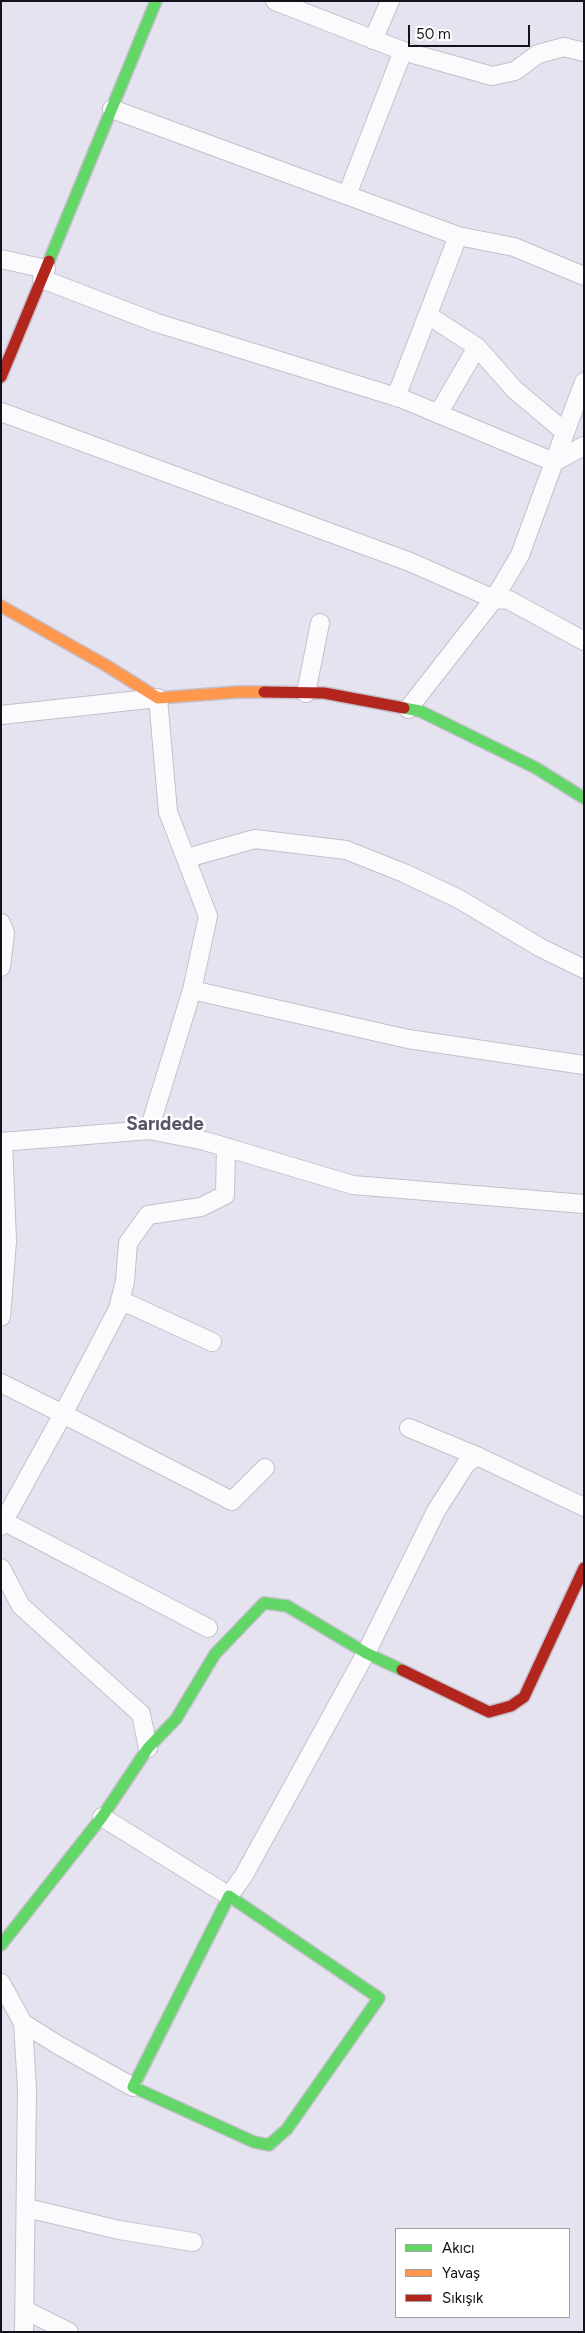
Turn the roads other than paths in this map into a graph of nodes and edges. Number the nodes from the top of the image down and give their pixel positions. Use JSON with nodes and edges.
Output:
{"nodes":[{"id":1,"x":156,"y":1,"type":"edge"},
{"id":2,"x":275,"y":1,"type":"edge"},
{"id":3,"x":390,"y":1,"type":"edge"},
{"id":4,"x":373,"y":40,"type":"junction"},
{"id":5,"x":403,"y":51,"type":"junction"},
{"id":6,"x":584,"y":52,"type":"edge"},
{"id":7,"x":112,"y":109,"type":"junction"},
{"id":8,"x":347,"y":196,"type":"junction"},
{"id":9,"x":458,"y":236,"type":"junction"},
{"id":10,"x":1,"y":259,"type":"edge"},
{"id":11,"x":44,"y":274,"type":"junction"},
{"id":12,"x":584,"y":276,"type":"edge"},
{"id":13,"x":428,"y":315,"type":"junction"},
{"id":14,"x":477,"y":347,"type":"junction"},
{"id":15,"x":1,"y":377,"type":"edge"},
{"id":16,"x":584,"y":382,"type":"edge"},
{"id":17,"x":396,"y":397,"type":"junction"},
{"id":18,"x":1,"y":412,"type":"edge"},
{"id":19,"x":438,"y":414,"type":"junction"},
{"id":20,"x":565,"y":432,"type":"junction"},
{"id":21,"x":584,"y":446,"type":"edge"},
{"id":22,"x":554,"y":462,"type":"junction"},
{"id":23,"x":494,"y":599,"type":"junction"},
{"id":24,"x":1,"y":606,"type":"edge"},
{"id":25,"x":320,"y":623,"type":"dead end"},
{"id":26,"x":584,"y":641,"type":"edge"},
{"id":27,"x":306,"y":693,"type":"junction"},
{"id":28,"x":158,"y":698,"type":"junction"},
{"id":29,"x":408,"y":709,"type":"junction"},
{"id":30,"x":1,"y":715,"type":"edge"},
{"id":31,"x":584,"y":798,"type":"edge"},
{"id":32,"x":187,"y":858,"type":"junction"},
{"id":33,"x":1,"y":923,"type":"edge"},
{"id":34,"x":1,"y":967,"type":"edge"},
{"id":35,"x":584,"y":969,"type":"edge"},
{"id":36,"x":192,"y":990,"type":"junction"},
{"id":37,"x":584,"y":1065,"type":"edge"},
{"id":38,"x":149,"y":1130,"type":"junction"},
{"id":39,"x":2,"y":1142,"type":"edge"},
{"id":40,"x":226,"y":1147,"type":"junction"},
{"id":41,"x":584,"y":1204,"type":"edge"},
{"id":42,"x":120,"y":1300,"type":"junction"},
{"id":43,"x":1,"y":1317,"type":"edge"},
{"id":44,"x":212,"y":1342,"type":"dead end"},
{"id":45,"x":1,"y":1383,"type":"edge"},
{"id":46,"x":63,"y":1414,"type":"junction"},
{"id":47,"x":409,"y":1428,"type":"dead end"},
{"id":48,"x":477,"y":1456,"type":"junction"},
{"id":49,"x":265,"y":1468,"type":"dead end"},
{"id":50,"x":584,"y":1507,"type":"edge"},
{"id":51,"x":2,"y":1524,"type":"edge"},
{"id":52,"x":1,"y":1568,"type":"edge"},
{"id":53,"x":584,"y":1568,"type":"edge"},
{"id":54,"x":208,"y":1628,"type":"dead end"},
{"id":55,"x":366,"y":1653,"type":"junction"},
{"id":56,"x":148,"y":1748,"type":"junction"},
{"id":57,"x":102,"y":1817,"type":"junction"},
{"id":58,"x":229,"y":1896,"type":"junction"},
{"id":59,"x":1,"y":1945,"type":"edge"},
{"id":60,"x":1,"y":1983,"type":"edge"},
{"id":61,"x":23,"y":2023,"type":"junction"},
{"id":62,"x":133,"y":2087,"type":"junction"},
{"id":63,"x":27,"y":2208,"type":"junction"},
{"id":64,"x":193,"y":2242,"type":"dead end"},
{"id":65,"x":25,"y":2310,"type":"junction"},
{"id":66,"x":24,"y":2332,"type":"edge"},
{"id":67,"x":69,"y":2332,"type":"edge"}],
"edges":[{"from":1,"to":7,"type":"street"},
{"from":2,"to":4,"type":"street"},
{"from":3,"to":4,"type":"street"},
{"from":4,"to":5,"type":"street"},
{"from":5,"to":6,"type":"street"},
{"from":5,"to":8,"type":"street"},
{"from":7,"to":8,"type":"street"},
{"from":7,"to":11,"type":"street"},
{"from":8,"to":9,"type":"street"},
{"from":9,"to":12,"type":"street"},
{"from":9,"to":13,"type":"street"},
{"from":10,"to":11,"type":"street"},
{"from":11,"to":15,"type":"street"},
{"from":11,"to":17,"type":"street"},
{"from":13,"to":14,"type":"street"},
{"from":13,"to":17,"type":"street"},
{"from":14,"to":19,"type":"street"},
{"from":14,"to":20,"type":"street"},
{"from":16,"to":20,"type":"street"},
{"from":17,"to":19,"type":"street"},
{"from":18,"to":23,"type":"street"},
{"from":19,"to":22,"type":"street"},
{"from":20,"to":22,"type":"street"},
{"from":21,"to":22,"type":"street"},
{"from":22,"to":23,"type":"street"},
{"from":23,"to":26,"type":"street"},
{"from":23,"to":29,"type":"street"},
{"from":24,"to":28,"type":"street"},
{"from":25,"to":27,"type":"street"},
{"from":27,"to":28,"type":"street"},
{"from":27,"to":29,"type":"street"},
{"from":28,"to":30,"type":"street"},
{"from":28,"to":32,"type":"street"},
{"from":29,"to":31,"type":"street"},
{"from":32,"to":35,"type":"street"},
{"from":32,"to":36,"type":"street"},
{"from":33,"to":34,"type":"street"},
{"from":36,"to":37,"type":"street"},
{"from":36,"to":38,"type":"street"},
{"from":38,"to":39,"type":"street"},
{"from":38,"to":40,"type":"street"},
{"from":39,"to":43,"type":"street"},
{"from":40,"to":41,"type":"street"},
{"from":40,"to":42,"type":"street"},
{"from":42,"to":44,"type":"street"},
{"from":42,"to":46,"type":"street"},
{"from":45,"to":46,"type":"street"},
{"from":46,"to":49,"type":"street"},
{"from":46,"to":51,"type":"street"},
{"from":47,"to":48,"type":"street"},
{"from":48,"to":50,"type":"street"},
{"from":48,"to":55,"type":"street"},
{"from":51,"to":54,"type":"street"},
{"from":52,"to":56,"type":"street"},
{"from":53,"to":55,"type":"street"},
{"from":55,"to":56,"type":"street"},
{"from":55,"to":58,"type":"street"},
{"from":56,"to":57,"type":"street"},
{"from":57,"to":58,"type":"street"},
{"from":57,"to":59,"type":"street"},
{"from":58,"to":62,"type":"street"},
{"from":58,"to":62,"type":"street"},
{"from":60,"to":61,"type":"street"},
{"from":61,"to":62,"type":"street"},
{"from":61,"to":63,"type":"street"},
{"from":63,"to":64,"type":"street"},
{"from":63,"to":65,"type":"street"},
{"from":65,"to":66,"type":"street"},
{"from":65,"to":67,"type":"street"}]}
